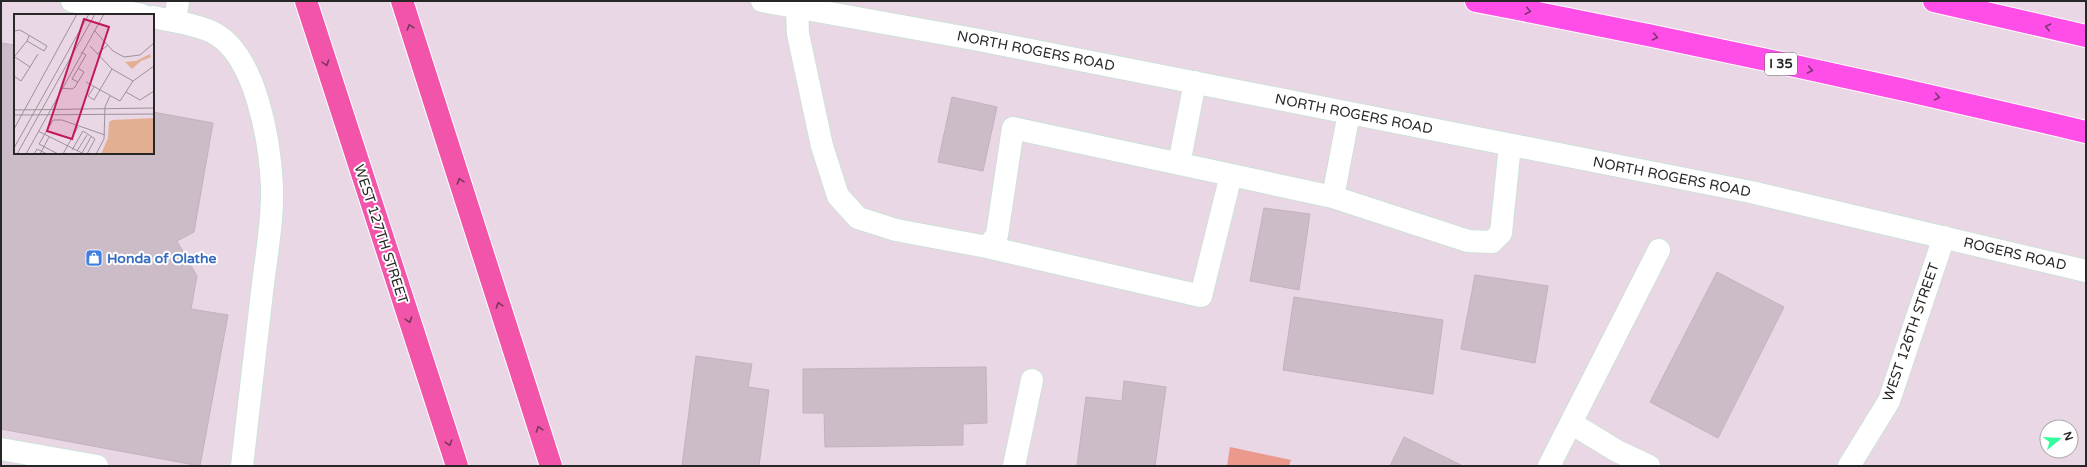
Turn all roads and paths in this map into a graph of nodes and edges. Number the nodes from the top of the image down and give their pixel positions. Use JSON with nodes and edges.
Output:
{"nodes":[{"id":1,"x":72,"y":1,"type":"edge"},
{"id":2,"x":306,"y":1,"type":"edge"},
{"id":3,"x":402,"y":1,"type":"edge"},
{"id":4,"x":762,"y":1,"type":"edge"},
{"id":5,"x":1476,"y":1,"type":"edge"},
{"id":6,"x":1934,"y":1,"type":"edge"},
{"id":7,"x":797,"y":7,"type":"junction"},
{"id":8,"x":176,"y":11,"type":"edge"},
{"id":9,"x":137,"y":14,"type":"edge"},
{"id":10,"x":154,"y":17,"type":"edge"},
{"id":11,"x":2086,"y":36,"type":"edge"},
{"id":12,"x":1195,"y":82,"type":"junction"},
{"id":13,"x":1349,"y":113,"type":"junction"},
{"id":14,"x":2086,"y":132,"type":"edge"},
{"id":15,"x":1510,"y":145,"type":"junction"},
{"id":16,"x":1179,"y":164,"type":"junction"},
{"id":17,"x":1231,"y":175,"type":"junction"},
{"id":18,"x":1333,"y":197,"type":"junction"},
{"id":19,"x":1944,"y":237,"type":"junction"},
{"id":20,"x":987,"y":247,"type":"junction"},
{"id":21,"x":1659,"y":250,"type":"dead end"},
{"id":22,"x":2086,"y":271,"type":"edge"},
{"id":23,"x":1032,"y":380,"type":"dead end"},
{"id":24,"x":1571,"y":423,"type":"junction"},
{"id":25,"x":1,"y":448,"type":"edge"},
{"id":26,"x":97,"y":466,"type":"edge"},
{"id":27,"x":242,"y":466,"type":"edge"},
{"id":28,"x":457,"y":466,"type":"edge"},
{"id":29,"x":551,"y":466,"type":"edge"},
{"id":30,"x":1014,"y":466,"type":"edge"},
{"id":31,"x":1549,"y":466,"type":"edge"},
{"id":32,"x":1649,"y":466,"type":"edge"},
{"id":33,"x":1850,"y":466,"type":"edge"}],
"edges":[{"from":1,"to":9,"type":"street"},
{"from":2,"to":28,"type":"main road","name":"WEST 127TH STREET","one_way":true},
{"from":29,"to":3,"type":"main road","one_way":true},
{"from":4,"to":7,"type":"street","name":"NORTH ROGERS ROAD"},
{"from":5,"to":14,"type":"highway","number":"I 35","one_way":true},
{"from":11,"to":6,"type":"highway","one_way":true},
{"from":7,"to":12,"type":"street","name":"NORTH ROGERS ROAD"},
{"from":7,"to":20,"type":"street"},
{"from":8,"to":10,"type":"street"},
{"from":8,"to":27,"type":"street"},
{"from":12,"to":13,"type":"street","name":"NORTH ROGERS ROAD"},
{"from":12,"to":16,"type":"street"},
{"from":13,"to":15,"type":"street","name":"NORTH ROGERS ROAD"},
{"from":13,"to":18,"type":"street"},
{"from":15,"to":18,"type":"street"},
{"from":15,"to":19,"type":"street","name":"NORTH ROGERS ROAD"},
{"from":16,"to":17,"type":"street"},
{"from":16,"to":20,"type":"street"},
{"from":17,"to":18,"type":"street"},
{"from":17,"to":20,"type":"street"},
{"from":19,"to":22,"type":"street","name":"ROGERS ROAD"},
{"from":19,"to":33,"type":"street","name":"WEST 126TH STREET"},
{"from":21,"to":24,"type":"street"},
{"from":23,"to":30,"type":"street"},
{"from":24,"to":31,"type":"street"},
{"from":24,"to":32,"type":"street"},
{"from":25,"to":26,"type":"street"}]}
